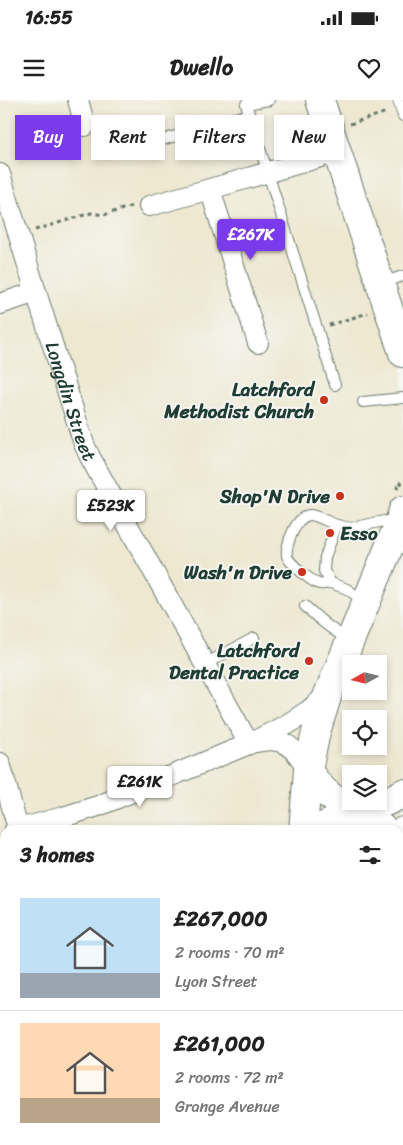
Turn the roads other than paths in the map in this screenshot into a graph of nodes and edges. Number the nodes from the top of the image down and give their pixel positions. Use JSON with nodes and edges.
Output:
{"nodes":[{"id":1,"x":78,"y":100,"type":"edge"},
{"id":2,"x":269,"y":100,"type":"edge"},
{"id":3,"x":320,"y":100,"type":"edge"},
{"id":4,"x":398,"y":100,"type":"edge"},
{"id":5,"x":249,"y":114,"type":"junction"},
{"id":6,"x":328,"y":115,"type":"edge"},
{"id":7,"x":403,"y":116,"type":"edge"},
{"id":8,"x":85,"y":126,"type":"dead end"},
{"id":9,"x":165,"y":139,"type":"edge"},
{"id":10,"x":344,"y":148,"type":"edge"},
{"id":11,"x":296,"y":160,"type":"edge"},
{"id":12,"x":268,"y":173,"type":"junction"},
{"id":13,"x":0,"y":174,"type":"edge"},
{"id":14,"x":210,"y":189,"type":"junction"},
{"id":15,"x":149,"y":206,"type":"road end"},
{"id":16,"x":390,"y":288,"type":"edge"},
{"id":17,"x":36,"y":292,"type":"junction"},
{"id":18,"x":0,"y":304,"type":"edge"},
{"id":19,"x":258,"y":343,"type":"dead end"},
{"id":20,"x":403,"y":353,"type":"edge"},
{"id":21,"x":335,"y":385,"type":"dead end"},
{"id":22,"x":403,"y":398,"type":"edge"},
{"id":23,"x":363,"y":402,"type":"dead end"},
{"id":24,"x":401,"y":516,"type":"edge"},
{"id":25,"x":337,"y":525,"type":"junction"},
{"id":26,"x":331,"y":583,"type":"junction"},
{"id":27,"x":366,"y":603,"type":"junction"},
{"id":28,"x":305,"y":606,"type":"dead end"},
{"id":29,"x":254,"y":638,"type":"dead end"},
{"id":30,"x":351,"y":640,"type":"junction"},
{"id":31,"x":205,"y":664,"type":"junction"},
{"id":32,"x":328,"y":694,"type":"junction"},
{"id":33,"x":249,"y":744,"type":"junction"},
{"id":34,"x":0,"y":763,"type":"edge"},
{"id":35,"x":308,"y":770,"type":"junction"},
{"id":36,"x":403,"y":793,"type":"edge"},
{"id":37,"x":9,"y":825,"type":"edge"},
{"id":38,"x":53,"y":825,"type":"edge"},
{"id":39,"x":303,"y":825,"type":"edge"},
{"id":40,"x":326,"y":825,"type":"edge"},
{"id":41,"x":377,"y":825,"type":"edge"}],
"edges":[{"from":1,"to":8,"type":"street"},
{"from":2,"to":5,"type":"lane"},
{"from":3,"to":6,"type":"highway"},
{"from":4,"to":7,"type":"lane"},
{"from":5,"to":9,"type":"lane"},
{"from":5,"to":12,"type":"lane"},
{"from":10,"to":16,"type":"highway"},
{"from":11,"to":12,"type":"street"},
{"from":12,"to":14,"type":"street"},
{"from":12,"to":21,"type":"lane"},
{"from":13,"to":17,"type":"street","name":"Longdin Street"},
{"from":14,"to":15,"type":"street"},
{"from":14,"to":19,"type":"street"},
{"from":16,"to":20,"type":"highway"},
{"from":17,"to":18,"type":"street"},
{"from":17,"to":31,"type":"street","name":"Longdin Street"},
{"from":22,"to":23,"type":"lane"},
{"from":24,"to":25,"type":"lane"},
{"from":24,"to":27,"type":"highway"},
{"from":25,"to":26,"type":"lane"},
{"from":25,"to":26,"type":"lane"},
{"from":26,"to":27,"type":"lane"},
{"from":27,"to":30,"type":"highway"},
{"from":28,"to":30,"type":"lane"},
{"from":29,"to":31,"type":"lane"},
{"from":30,"to":32,"type":"highway"},
{"from":31,"to":33,"type":"street","name":"Longdin Street"},
{"from":32,"to":33,"type":"street"},
{"from":32,"to":35,"type":"highway"},
{"from":33,"to":35,"type":"street"},
{"from":33,"to":38,"type":"street"},
{"from":34,"to":37,"type":"street"},
{"from":35,"to":36,"type":"highway"},
{"from":35,"to":39,"type":"highway"},
{"from":40,"to":41,"type":"highway"}]}
